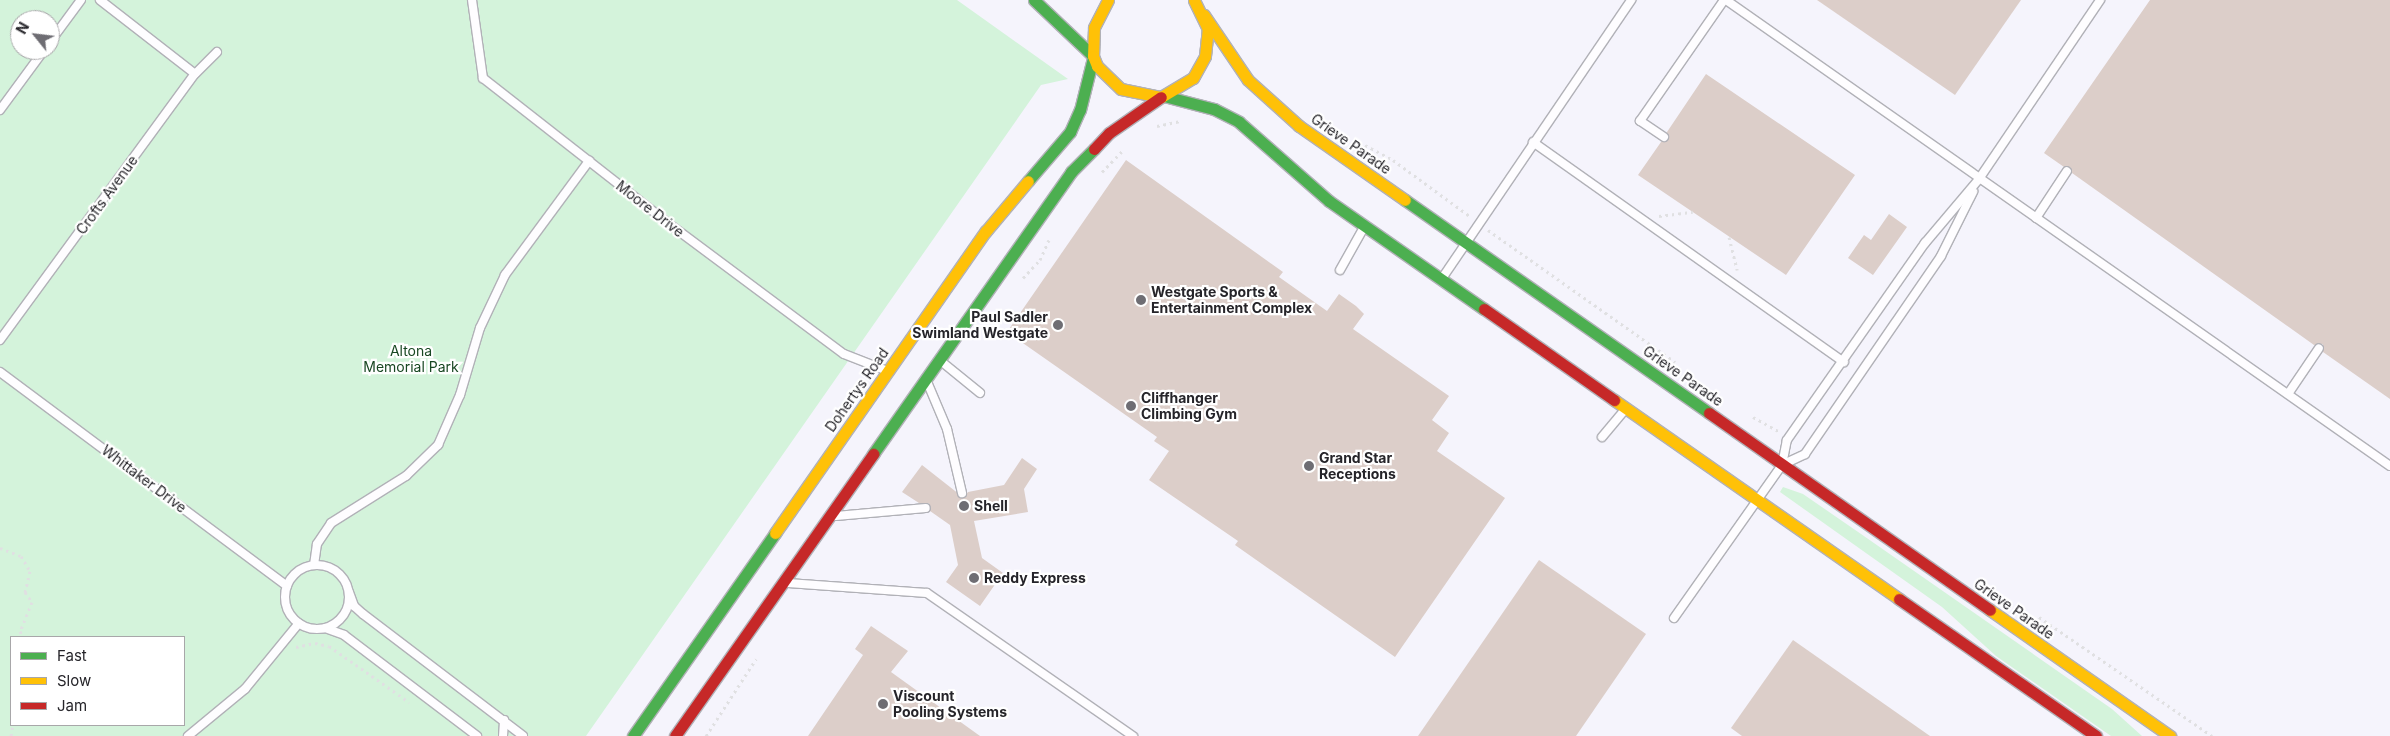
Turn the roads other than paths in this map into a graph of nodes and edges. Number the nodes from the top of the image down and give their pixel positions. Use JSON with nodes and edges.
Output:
{"nodes":[{"id":1,"x":81,"y":0,"type":"edge"},
{"id":2,"x":100,"y":0,"type":"edge"},
{"id":3,"x":472,"y":0,"type":"edge"},
{"id":4,"x":1034,"y":0,"type":"edge"},
{"id":5,"x":1108,"y":0,"type":"edge"},
{"id":6,"x":1194,"y":0,"type":"edge"},
{"id":7,"x":1631,"y":0,"type":"edge"},
{"id":8,"x":1725,"y":0,"type":"edge"},
{"id":9,"x":2100,"y":0,"type":"edge"},
{"id":10,"x":1204,"y":15,"type":"junction"},
{"id":11,"x":60,"y":28,"type":"edge"},
{"id":12,"x":217,"y":52,"type":"dead end"},
{"id":13,"x":1093,"y":57,"type":"junction"},
{"id":14,"x":37,"y":60,"type":"edge"},
{"id":15,"x":195,"y":74,"type":"junction"},
{"id":16,"x":1163,"y":97,"type":"junction"},
{"id":17,"x":0,"y":110,"type":"edge"},
{"id":18,"x":1664,"y":137,"type":"dead end"},
{"id":19,"x":1533,"y":142,"type":"junction"},
{"id":20,"x":589,"y":161,"type":"junction"},
{"id":21,"x":2066,"y":171,"type":"dead end"},
{"id":22,"x":1979,"y":179,"type":"junction"},
{"id":23,"x":2036,"y":218,"type":"junction"},
{"id":24,"x":1365,"y":225,"type":"junction"},
{"id":25,"x":1468,"y":242,"type":"junction"},
{"id":26,"x":1340,"y":270,"type":"dead end"},
{"id":27,"x":1444,"y":277,"type":"junction"},
{"id":28,"x":0,"y":340,"type":"edge"},
{"id":29,"x":2319,"y":348,"type":"dead end"},
{"id":30,"x":938,"y":359,"type":"junction"},
{"id":31,"x":1844,"y":362,"type":"junction"},
{"id":32,"x":889,"y":370,"type":"junction"},
{"id":33,"x":0,"y":372,"type":"edge"},
{"id":34,"x":926,"y":377,"type":"junction"},
{"id":35,"x":980,"y":393,"type":"dead end"},
{"id":36,"x":2288,"y":394,"type":"junction"},
{"id":37,"x":1628,"y":406,"type":"junction"},
{"id":38,"x":1602,"y":437,"type":"dead end"},
{"id":39,"x":1782,"y":465,"type":"junction"},
{"id":40,"x":2390,"y":466,"type":"edge"},
{"id":41,"x":962,"y":493,"type":"dead end"},
{"id":42,"x":1759,"y":498,"type":"junction"},
{"id":43,"x":926,"y":508,"type":"dead end"},
{"id":44,"x":828,"y":518,"type":"junction"},
{"id":45,"x":314,"y":565,"type":"junction"},
{"id":46,"x":781,"y":583,"type":"junction"},
{"id":47,"x":287,"y":586,"type":"junction"},
{"id":48,"x":349,"y":592,"type":"junction"},
{"id":49,"x":1674,"y":618,"type":"dead end"},
{"id":50,"x":299,"y":623,"type":"junction"},
{"id":51,"x":321,"y":629,"type":"junction"},
{"id":52,"x":502,"y":718,"type":"junction"},
{"id":53,"x":188,"y":736,"type":"edge"},
{"id":54,"x":477,"y":736,"type":"edge"},
{"id":55,"x":503,"y":736,"type":"edge"},
{"id":56,"x":523,"y":736,"type":"edge"},
{"id":57,"x":633,"y":736,"type":"edge"},
{"id":58,"x":675,"y":736,"type":"edge"},
{"id":59,"x":1133,"y":736,"type":"edge"},
{"id":60,"x":2096,"y":736,"type":"edge"},
{"id":61,"x":2170,"y":736,"type":"edge"}],
"edges":[{"from":1,"to":11,"type":"lane"},
{"from":2,"to":15,"type":"lane"},
{"from":3,"to":20,"type":"lane","name":"Moore Drive"},
{"from":4,"to":13,"type":"main road"},
{"from":5,"to":13,"type":"main road","name":"Dohertys Road"},
{"from":6,"to":10,"type":"main road","name":"Grieve Parade"},
{"from":7,"to":19,"type":"lane"},
{"from":8,"to":18,"type":"lane"},
{"from":8,"to":22,"type":"lane"},
{"from":9,"to":22,"type":"lane"},
{"from":10,"to":16,"type":"main road"},
{"from":10,"to":25,"type":"main road","name":"Grieve Parade"},
{"from":12,"to":15,"type":"lane","name":"Crofts Avenue"},
{"from":13,"to":16,"type":"main road"},
{"from":13,"to":32,"type":"main road","name":"Dohertys Road"},
{"from":14,"to":17,"type":"lane"},
{"from":15,"to":28,"type":"lane","name":"Crofts Avenue"},
{"from":16,"to":24,"type":"main road"},
{"from":16,"to":30,"type":"main road"},
{"from":19,"to":25,"type":"lane"},
{"from":19,"to":31,"type":"lane"},
{"from":20,"to":32,"type":"lane","name":"Moore Drive"},
{"from":20,"to":45,"type":"lane"},
{"from":21,"to":23,"type":"lane"},
{"from":22,"to":23,"type":"lane"},
{"from":22,"to":31,"type":"lane"},
{"from":22,"to":39,"type":"lane"},
{"from":23,"to":36,"type":"lane"},
{"from":24,"to":26,"type":"lane"},
{"from":24,"to":27,"type":"main road"},
{"from":25,"to":27,"type":"lane"},
{"from":25,"to":39,"type":"main road","name":"Grieve Parade"},
{"from":27,"to":37,"type":"main road"},
{"from":29,"to":36,"type":"lane"},
{"from":30,"to":34,"type":"main road"},
{"from":30,"to":35,"type":"lane"},
{"from":31,"to":39,"type":"lane"},
{"from":32,"to":57,"type":"main road","name":"Dohertys Road"},
{"from":33,"to":47,"type":"lane","name":"Whittaker Drive"},
{"from":34,"to":41,"type":"lane"},
{"from":34,"to":44,"type":"main road"},
{"from":36,"to":40,"type":"lane"},
{"from":37,"to":38,"type":"lane"},
{"from":37,"to":42,"type":"main road"},
{"from":39,"to":42,"type":"lane"},
{"from":39,"to":61,"type":"main road","name":"Grieve Parade"},
{"from":42,"to":49,"type":"lane"},
{"from":42,"to":60,"type":"main road"},
{"from":43,"to":44,"type":"lane"},
{"from":44,"to":46,"type":"main road"},
{"from":45,"to":47,"type":"lane"},
{"from":45,"to":48,"type":"lane"},
{"from":46,"to":58,"type":"main road"},
{"from":46,"to":59,"type":"lane"},
{"from":47,"to":50,"type":"lane"},
{"from":48,"to":51,"type":"lane"},
{"from":48,"to":52,"type":"lane"},
{"from":50,"to":51,"type":"lane"},
{"from":50,"to":53,"type":"lane"},
{"from":51,"to":54,"type":"lane"},
{"from":52,"to":55,"type":"lane"},
{"from":52,"to":56,"type":"lane"}]}
